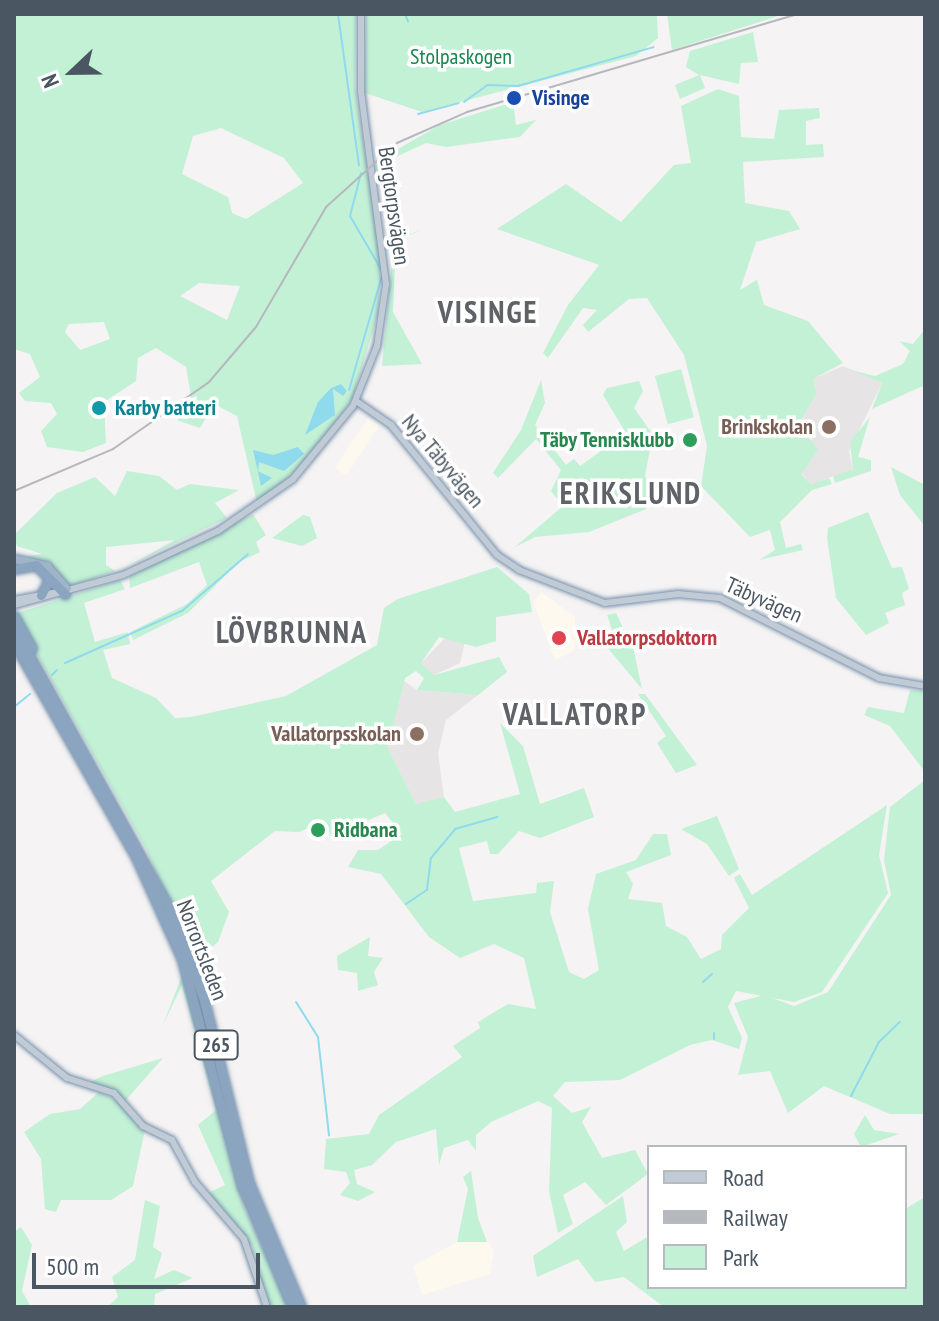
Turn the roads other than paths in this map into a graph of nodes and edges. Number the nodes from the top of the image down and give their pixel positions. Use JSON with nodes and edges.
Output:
{"nodes":[{"id":1,"x":361,"y":14,"type":"edge"},
{"id":2,"x":356,"y":401,"type":"junction"},
{"id":3,"x":496,"y":553,"type":"joint"},
{"id":4,"x":14,"y":559,"type":"edge"},
{"id":5,"x":14,"y":569,"type":"edge"},
{"id":6,"x":46,"y":573,"type":"junction"},
{"id":7,"x":60,"y":593,"type":"junction"},
{"id":8,"x":41,"y":595,"type":"junction"},
{"id":9,"x":16,"y":602,"type":"edge"},
{"id":10,"x":14,"y":616,"type":"edge"},
{"id":11,"x":14,"y":628,"type":"edge"},
{"id":12,"x":14,"y":643,"type":"edge"},
{"id":13,"x":14,"y":655,"type":"edge"},
{"id":14,"x":925,"y":686,"type":"edge"},
{"id":15,"x":105,"y":794,"type":"junction"},
{"id":16,"x":14,"y":1035,"type":"edge"},
{"id":17,"x":267,"y":1307,"type":"edge"},
{"id":18,"x":292,"y":1307,"type":"edge"},
{"id":19,"x":301,"y":1307,"type":"edge"}],
"edges":[{"from":1,"to":2,"type":"main road","name":"Bergtorpsvägen"},
{"from":2,"to":3,"type":"main road","name":"Nya Täbyvägen"},
{"from":2,"to":7,"type":"main road","name":"Bergtorpsvägen"},
{"from":3,"to":14,"type":"main road","name":"Täbyvägen"},
{"from":4,"to":7,"type":"highway"},
{"from":5,"to":6,"type":"highway"},
{"from":6,"to":7,"type":"highway"},
{"from":6,"to":8,"type":"highway"},
{"from":7,"to":8,"type":"main road","name":"Bergtorpsvägen"},
{"from":7,"to":9,"type":"main road","name":"Bergtorpsvägen"},
{"from":8,"to":9,"type":"main road","name":"Bergtorpsvägen"},
{"from":10,"to":15,"type":"highway"},
{"from":11,"to":15,"type":"highway","name":"Norrortsleden","number":"265"},
{"from":12,"to":15,"type":"highway","name":"Norrortsleden","number":"265"},
{"from":13,"to":15,"type":"highway"},
{"from":15,"to":18,"type":"highway","name":"Norrortsleden","number":"265"},
{"from":15,"to":19,"type":"highway","name":"Norrortsleden","number":"265"},
{"from":16,"to":17,"type":"main road"}]}
